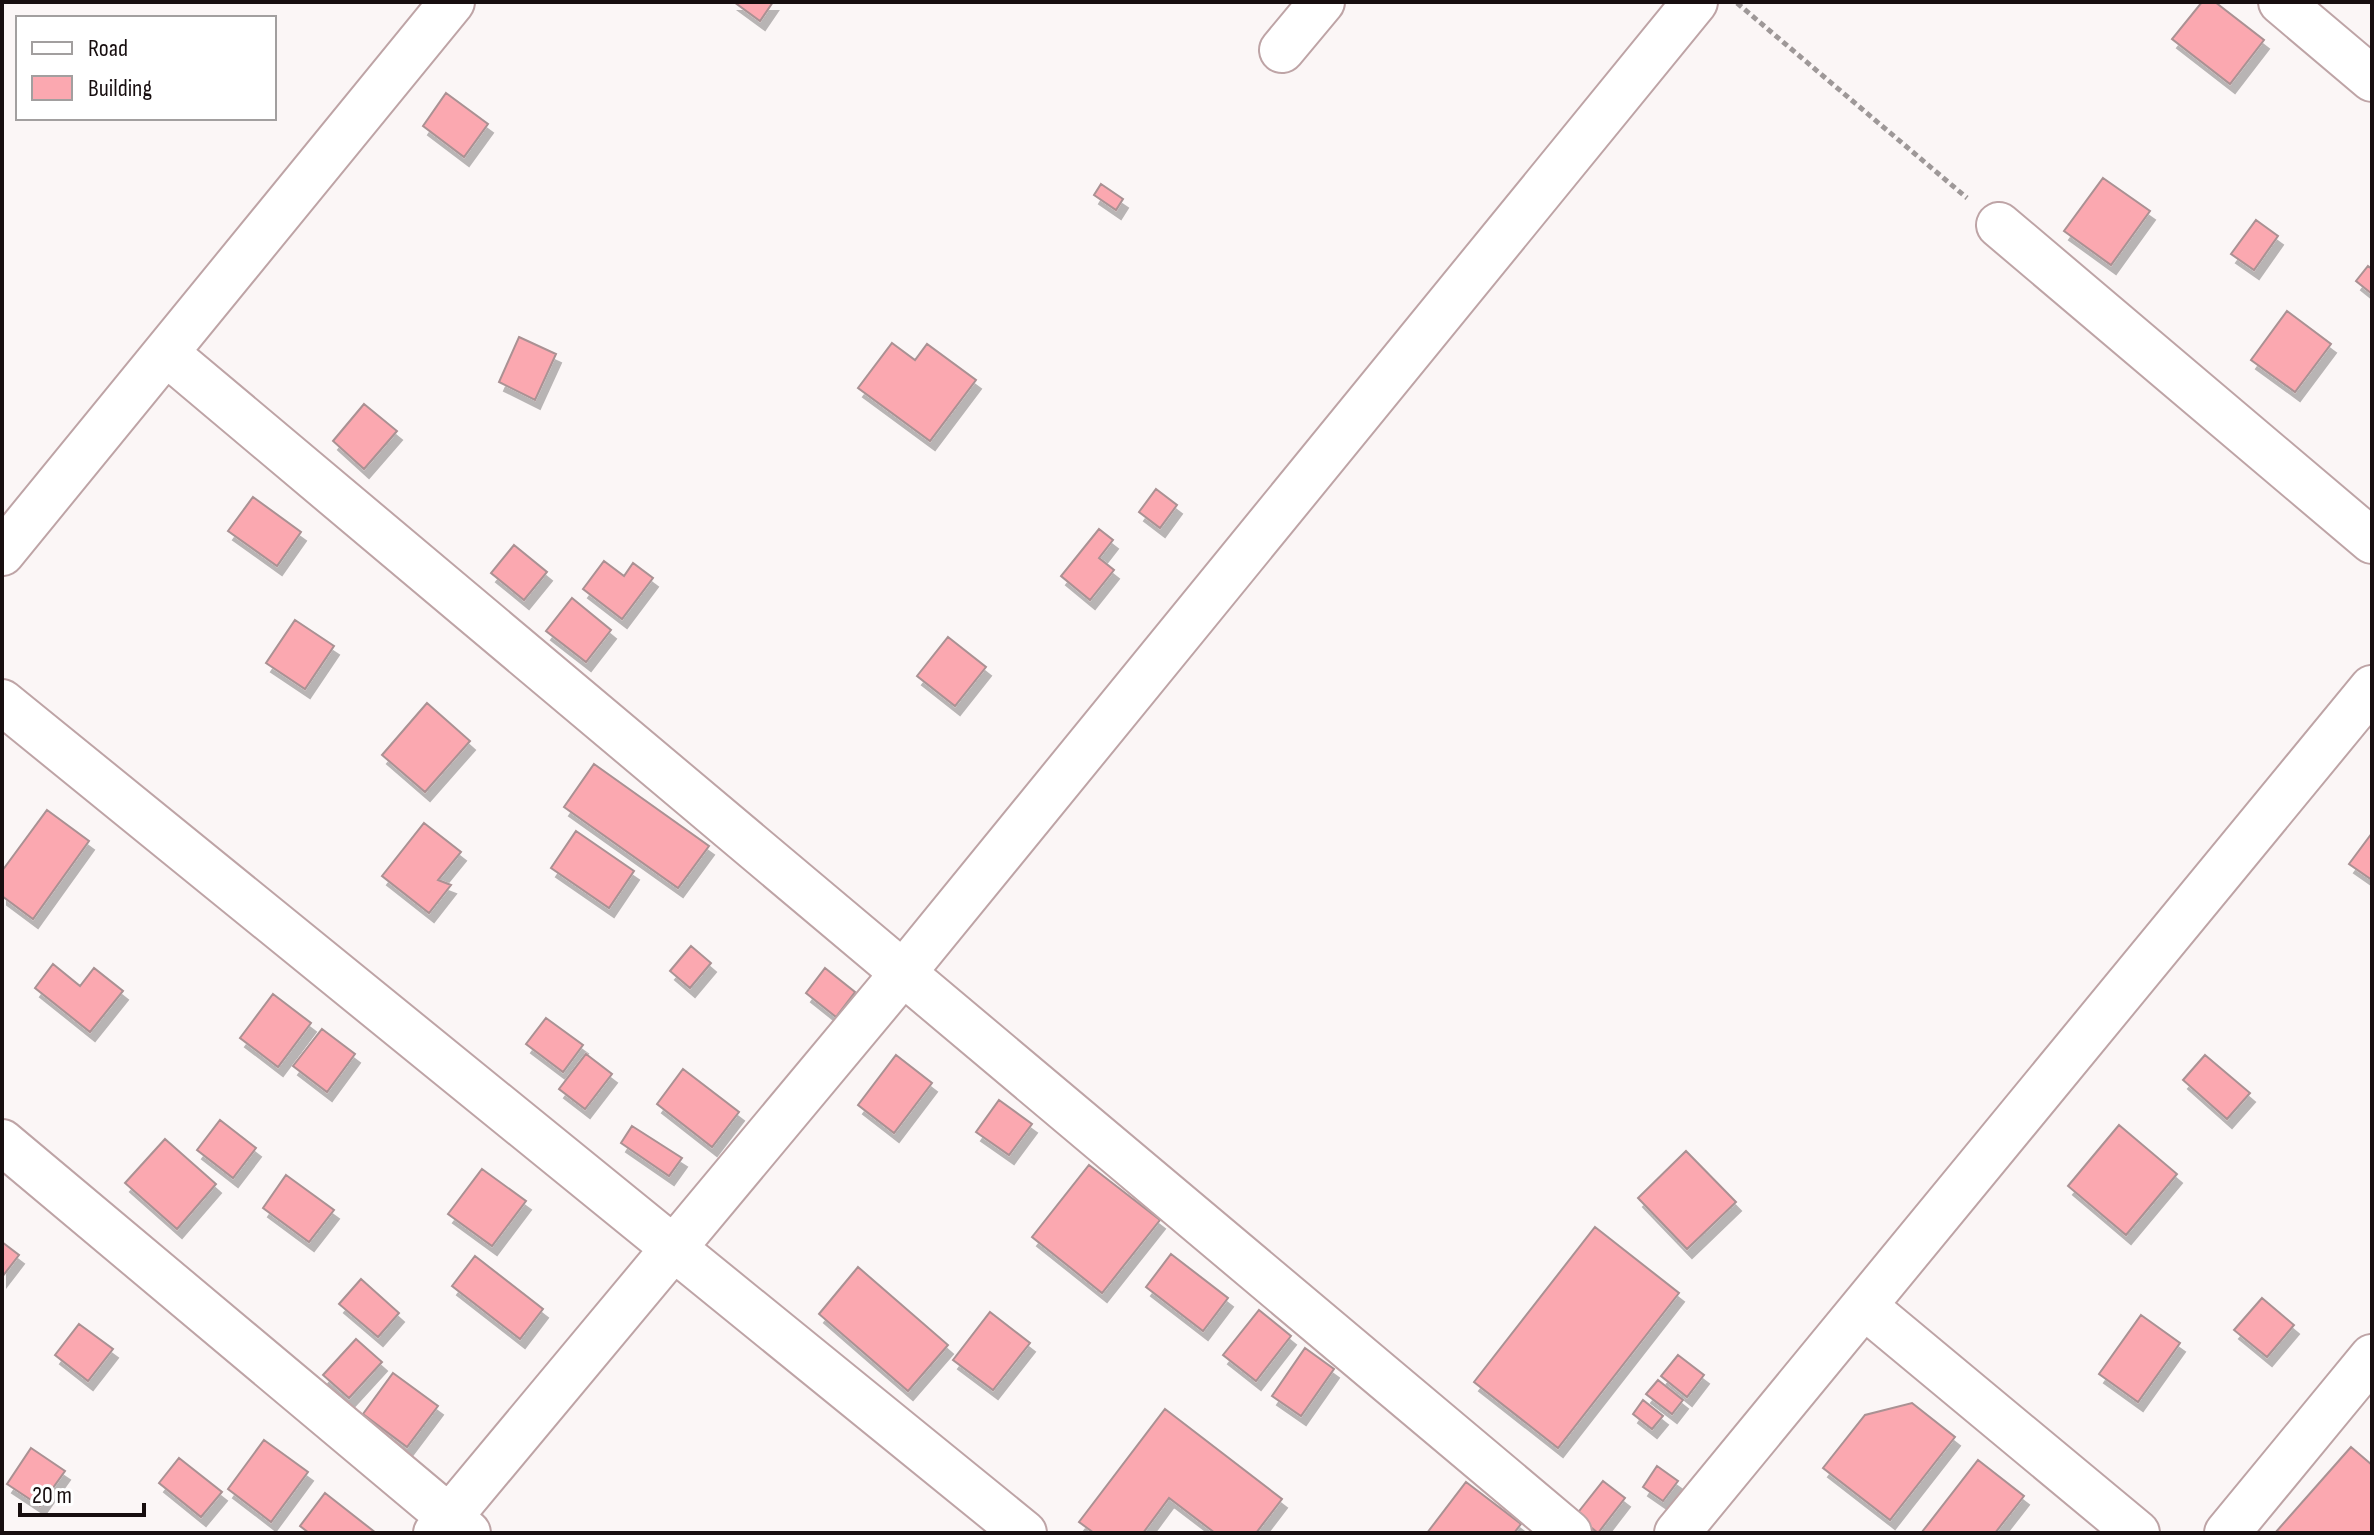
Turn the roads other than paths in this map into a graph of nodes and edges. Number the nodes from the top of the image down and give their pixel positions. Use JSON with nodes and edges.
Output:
{"nodes":[{"id":1,"x":452,"y":2,"type":"edge"},
{"id":2,"x":1322,"y":2,"type":"edge"},
{"id":3,"x":1695,"y":2,"type":"edge"},
{"id":4,"x":2281,"y":2,"type":"edge"},
{"id":5,"x":1282,"y":50,"type":"dead end"},
{"id":6,"x":2372,"y":79,"type":"edge"},
{"id":7,"x":1999,"y":225,"type":"road end"},
{"id":8,"x":166,"y":353,"type":"junction"},
{"id":9,"x":2372,"y":541,"type":"edge"},
{"id":10,"x":2,"y":553,"type":"edge"},
{"id":11,"x":2372,"y":688,"type":"edge"},
{"id":12,"x":2,"y":702,"type":"edge"},
{"id":13,"x":903,"y":973,"type":"junction"},
{"id":14,"x":2,"y":1142,"type":"edge"},
{"id":15,"x":674,"y":1248,"type":"junction"},
{"id":16,"x":1864,"y":1306,"type":"junction"},
{"id":17,"x":2372,"y":1357,"type":"edge"},
{"id":18,"x":451,"y":1528,"type":"edge"},
{"id":19,"x":1024,"y":1533,"type":"edge"},
{"id":20,"x":1569,"y":1533,"type":"edge"},
{"id":21,"x":1677,"y":1533,"type":"edge"},
{"id":22,"x":2137,"y":1533,"type":"edge"},
{"id":23,"x":2227,"y":1533,"type":"edge"}],
"edges":[{"from":1,"to":8,"type":"street"},
{"from":2,"to":5,"type":"street"},
{"from":3,"to":13,"type":"street"},
{"from":4,"to":6,"type":"street"},
{"from":7,"to":9,"type":"street"},
{"from":8,"to":10,"type":"street"},
{"from":8,"to":13,"type":"street"},
{"from":11,"to":16,"type":"street"},
{"from":12,"to":15,"type":"street"},
{"from":13,"to":15,"type":"street"},
{"from":13,"to":20,"type":"street"},
{"from":14,"to":18,"type":"street"},
{"from":15,"to":18,"type":"street"},
{"from":15,"to":19,"type":"street"},
{"from":16,"to":21,"type":"street"},
{"from":16,"to":22,"type":"street"},
{"from":17,"to":23,"type":"street"}]}
